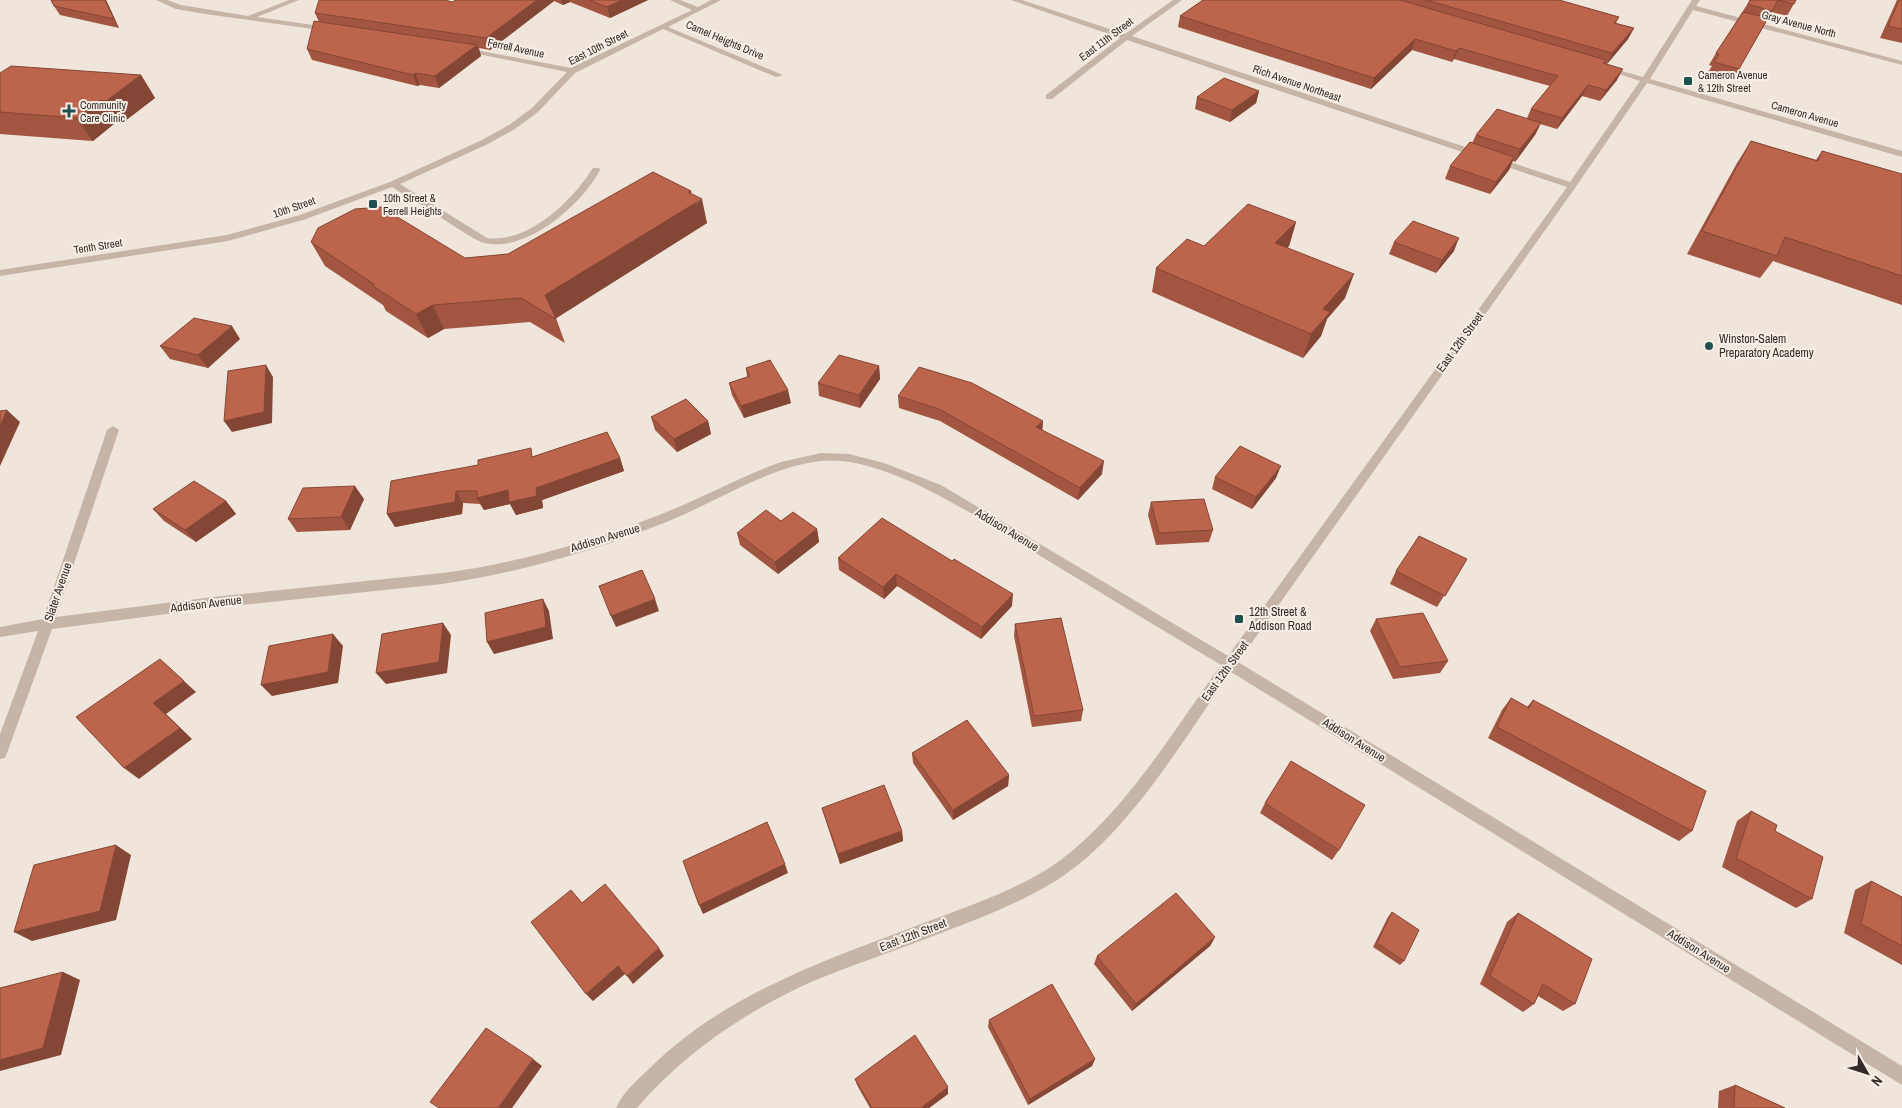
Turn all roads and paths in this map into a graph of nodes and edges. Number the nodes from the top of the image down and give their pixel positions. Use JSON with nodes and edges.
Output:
{"nodes":[{"id":1,"x":160,"y":0,"type":"edge"},
{"id":2,"x":295,"y":0,"type":"edge"},
{"id":3,"x":674,"y":0,"type":"edge"},
{"id":4,"x":717,"y":0,"type":"edge"},
{"id":5,"x":1015,"y":0,"type":"edge"},
{"id":6,"x":1178,"y":0,"type":"edge"},
{"id":7,"x":1696,"y":0,"type":"edge"},
{"id":8,"x":1690,"y":7,"type":"junction"},
{"id":9,"x":697,"y":10,"type":"junction"},
{"id":10,"x":249,"y":17,"type":"junction"},
{"id":11,"x":663,"y":26,"type":"junction"},
{"id":12,"x":334,"y":30,"type":"edge"},
{"id":13,"x":1126,"y":37,"type":"junction"},
{"id":14,"x":458,"y":48,"type":"edge"},
{"id":15,"x":1902,"y":63,"type":"edge"},
{"id":16,"x":1597,"y":66,"type":"edge"},
{"id":17,"x":572,"y":71,"type":"junction"},
{"id":18,"x":779,"y":75,"type":"dead end"},
{"id":19,"x":1644,"y":80,"type":"junction"},
{"id":20,"x":1049,"y":98,"type":"dead end"},
{"id":21,"x":1902,"y":154,"type":"edge"},
{"id":22,"x":596,"y":170,"type":"dead end"},
{"id":23,"x":393,"y":184,"type":"junction"},
{"id":24,"x":1572,"y":186,"type":"junction"},
{"id":25,"x":199,"y":243,"type":"joint"},
{"id":26,"x":0,"y":274,"type":"edge"},
{"id":27,"x":113,"y":430,"type":"dead end"},
{"id":28,"x":48,"y":623,"type":"junction"},
{"id":29,"x":0,"y":632,"type":"edge"},
{"id":30,"x":1230,"y":664,"type":"junction"},
{"id":31,"x":0,"y":753,"type":"edge"},
{"id":32,"x":1902,"y":1076,"type":"edge"},
{"id":33,"x":626,"y":1108,"type":"edge"}],
"edges":[{"from":1,"to":10,"type":"street"},
{"from":2,"to":10,"type":"street"},
{"from":3,"to":9,"type":"street"},
{"from":4,"to":9,"type":"street","name":"East 10th Street"},
{"from":5,"to":13,"type":"street","name":"Rich Avenue Northeast"},
{"from":6,"to":13,"type":"street","name":"East 11th Street"},
{"from":7,"to":8,"type":"street","name":"East 12th Street"},
{"from":8,"to":15,"type":"street","name":"Gray Avenue North"},
{"from":8,"to":19,"type":"street","name":"East 12th Street"},
{"from":9,"to":11,"type":"street","name":"East 10th Street"},
{"from":10,"to":12,"type":"street"},
{"from":11,"to":17,"type":"street","name":"East 10th Street"},
{"from":11,"to":18,"type":"street","name":"Camel Heights Drive"},
{"from":13,"to":20,"type":"street","name":"East 11th Street"},
{"from":13,"to":24,"type":"street","name":"Rich Avenue Northeast"},
{"from":14,"to":17,"type":"street","name":"Ferrell Avenue"},
{"from":16,"to":19,"type":"street","name":"Cameron Avenue"},
{"from":17,"to":23,"type":"street","name":"East 10th Street"},
{"from":19,"to":21,"type":"street","name":"Cameron Avenue"},
{"from":19,"to":24,"type":"street","name":"East 12th Street"},
{"from":22,"to":23,"type":"street"},
{"from":23,"to":25,"type":"street","name":"10th Street"},
{"from":24,"to":30,"type":"street","name":"East 12th Street"},
{"from":25,"to":26,"type":"street","name":"Tenth Street"},
{"from":27,"to":28,"type":"street","name":"Slater Avenue"},
{"from":28,"to":29,"type":"street","name":"Addison Avenue"},
{"from":28,"to":30,"type":"street","name":"Addison Avenue"},
{"from":28,"to":31,"type":"street","name":"Slater Avenue"},
{"from":30,"to":32,"type":"street","name":"Addison Avenue"},
{"from":30,"to":33,"type":"street","name":"East 12th Street"}]}
